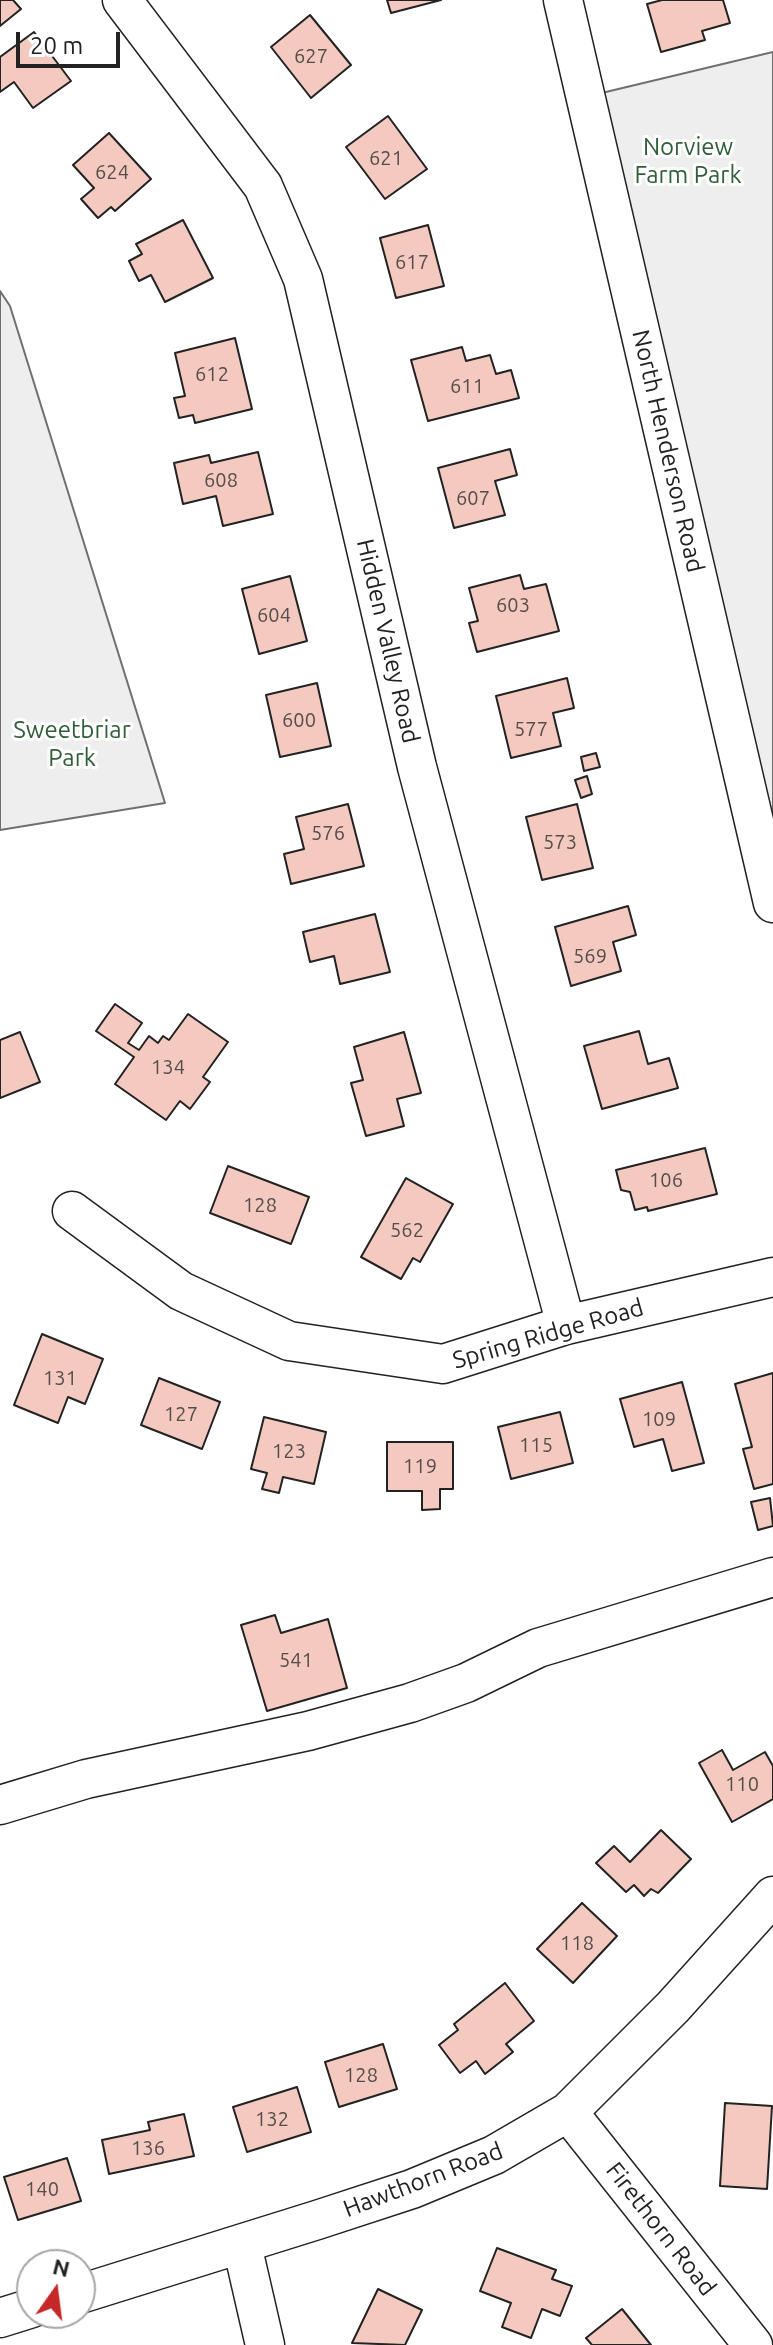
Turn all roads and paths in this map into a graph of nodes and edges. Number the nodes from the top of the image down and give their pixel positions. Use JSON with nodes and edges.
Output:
{"nodes":[{"id":1,"x":563,"y":0,"type":"edge"},
{"id":2,"x":129,"y":2,"type":"edge"},
{"id":3,"x":773,"y":903,"type":"edge"},
{"id":4,"x":72,"y":1211,"type":"dead end"},
{"id":5,"x":773,"y":1277,"type":"edge"},
{"id":6,"x":566,"y":1325,"type":"junction"},
{"id":7,"x":773,"y":1577,"type":"edge"},
{"id":8,"x":0,"y":1805,"type":"edge"},
{"id":9,"x":773,"y":1896,"type":"edge"},
{"id":10,"x":568,"y":2112,"type":"junction"},
{"id":11,"x":242,"y":2245,"type":"junction"},
{"id":12,"x":96,"y":2289,"type":"edge"},
{"id":13,"x":265,"y":2345,"type":"edge"},
{"id":14,"x":753,"y":2345,"type":"edge"}],
"edges":[{"from":1,"to":3,"type":"street","name":"North Henderson Road"},
{"from":2,"to":6,"type":"street","name":"Hidden Valley Road"},
{"from":4,"to":6,"type":"street","name":"Spring Ridge Road"},
{"from":5,"to":6,"type":"street","name":"Spring Ridge Road"},
{"from":7,"to":8,"type":"street"},
{"from":9,"to":10,"type":"street","name":"Hawthorn Road"},
{"from":10,"to":11,"type":"street","name":"Hawthorn Road"},
{"from":10,"to":14,"type":"street","name":"Firethorn Road"},
{"from":11,"to":12,"type":"street","name":"Hawthorn Road"},
{"from":11,"to":13,"type":"street"}]}
